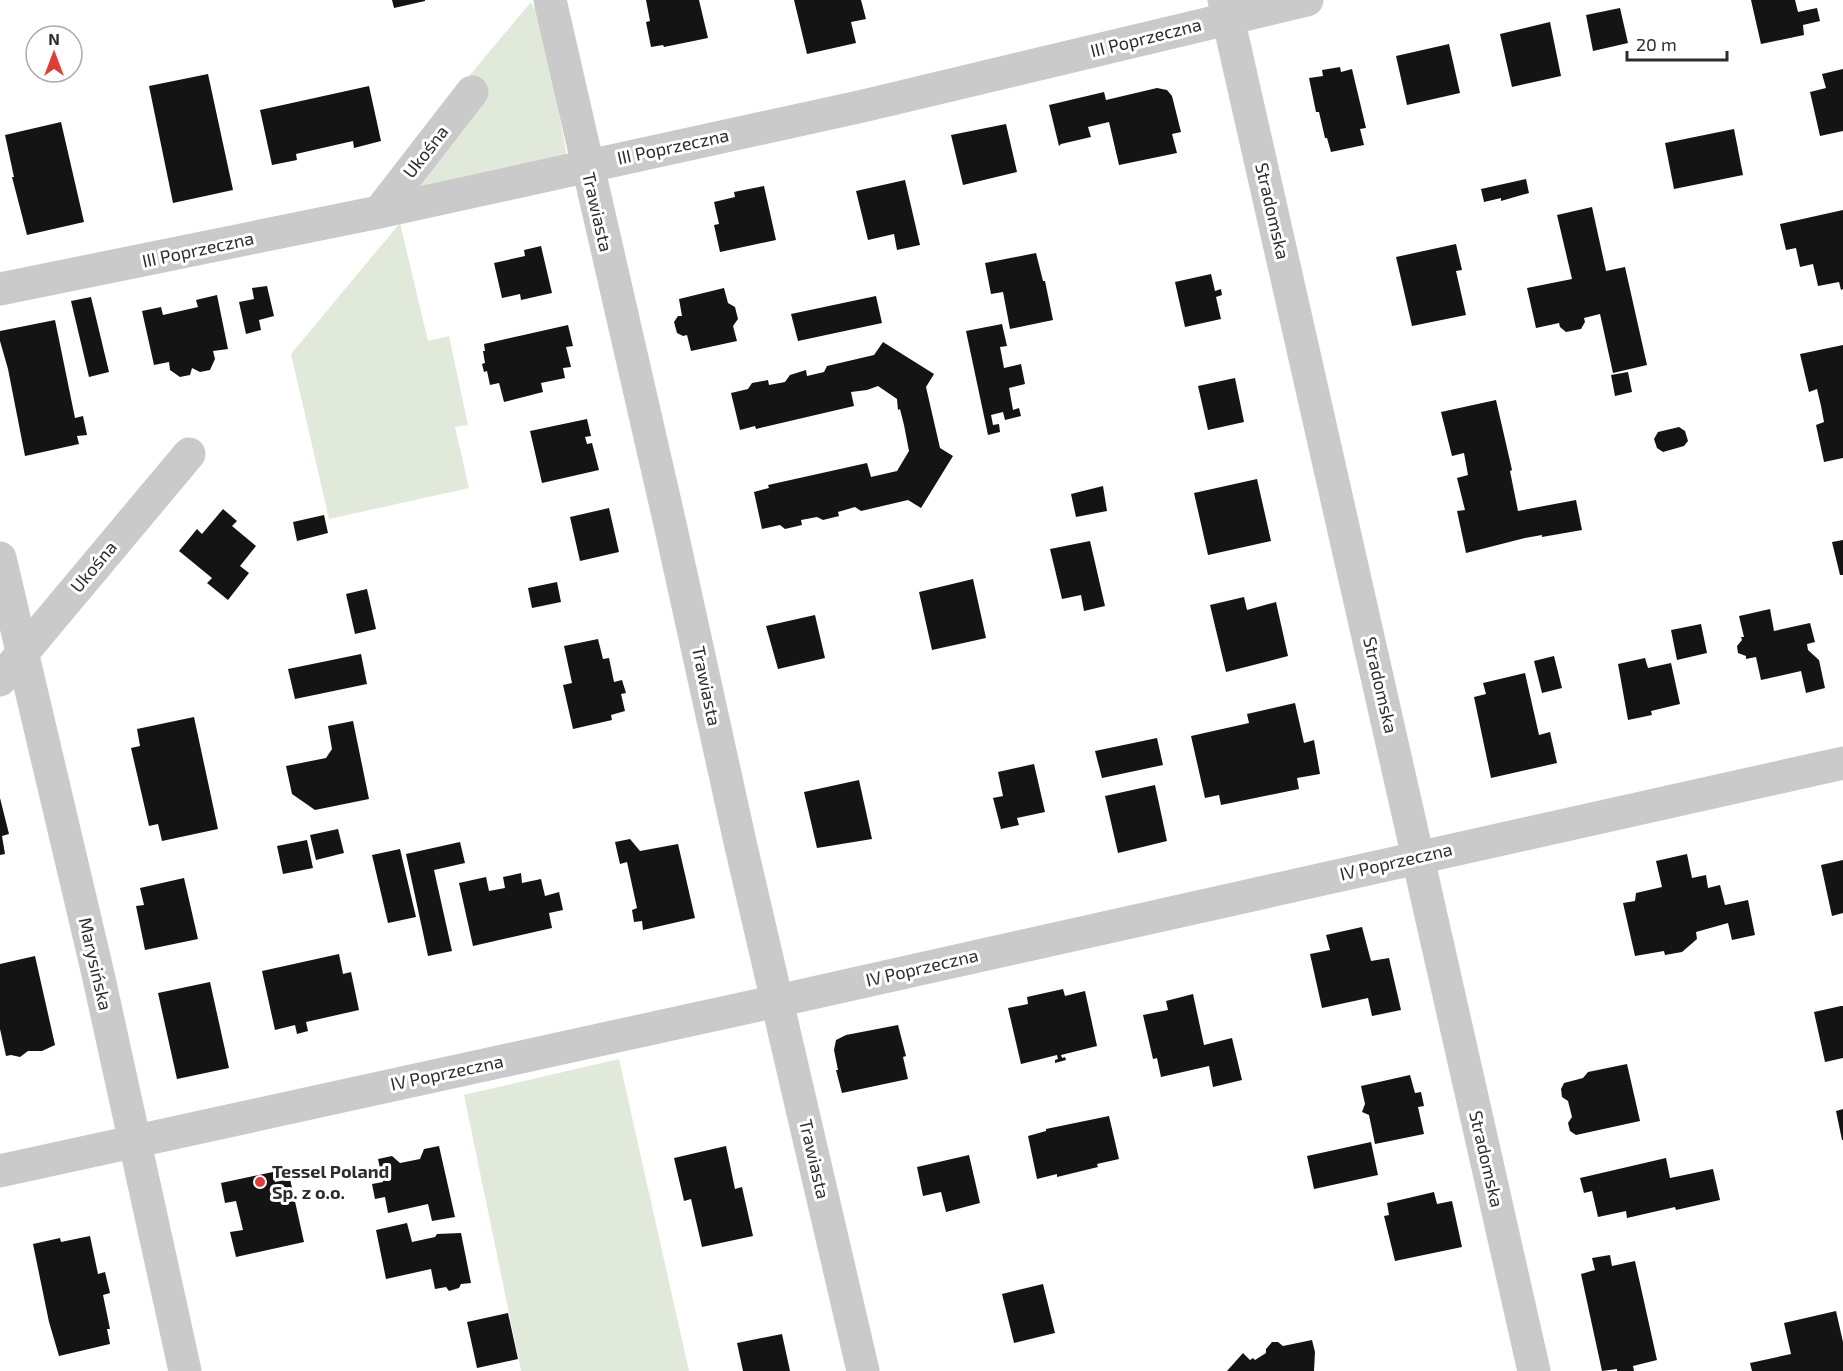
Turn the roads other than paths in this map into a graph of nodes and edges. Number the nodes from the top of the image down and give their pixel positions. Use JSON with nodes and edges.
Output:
{"nodes":[{"id":1,"x":1308,"y":0,"type":"edge"},
{"id":2,"x":552,"y":2,"type":"edge"},
{"id":3,"x":1226,"y":9,"type":"edge"},
{"id":4,"x":472,"y":92,"type":"dead end"},
{"id":5,"x":587,"y":166,"type":"junction"},
{"id":6,"x":379,"y":212,"type":"junction"},
{"id":7,"x":0,"y":290,"type":"edge"},
{"id":8,"x":189,"y":454,"type":"dead end"},
{"id":9,"x":0,"y":558,"type":"edge"},
{"id":10,"x":21,"y":654,"type":"junction"},
{"id":11,"x":0,"y":680,"type":"edge"},
{"id":12,"x":1843,"y":763,"type":"edge"},
{"id":13,"x":1418,"y":856,"type":"junction"},
{"id":14,"x":777,"y":1001,"type":"junction"},
{"id":15,"x":134,"y":1141,"type":"junction"},
{"id":16,"x":0,"y":1171,"type":"edge"},
{"id":17,"x":185,"y":1371,"type":"edge"},
{"id":18,"x":863,"y":1371,"type":"edge"},
{"id":19,"x":1534,"y":1371,"type":"edge"}],
"edges":[{"from":1,"to":3,"type":"street","name":"III Poprzeczna"},
{"from":2,"to":5,"type":"street","name":"Trawiasta"},
{"from":3,"to":5,"type":"street","name":"III Poprzeczna"},
{"from":3,"to":13,"type":"street","name":"Stradomska"},
{"from":4,"to":6,"type":"street","name":"Ukośna"},
{"from":5,"to":6,"type":"street","name":"III Poprzeczna"},
{"from":5,"to":14,"type":"street","name":"Trawiasta"},
{"from":6,"to":7,"type":"street","name":"III Poprzeczna"},
{"from":8,"to":10,"type":"street","name":"Ukośna"},
{"from":9,"to":10,"type":"street","name":"Marysińska"},
{"from":10,"to":11,"type":"street","name":"Ukośna"},
{"from":10,"to":15,"type":"street","name":"Marysińska"},
{"from":12,"to":13,"type":"street","name":"IV Poprzeczna"},
{"from":13,"to":14,"type":"street","name":"IV Poprzeczna"},
{"from":13,"to":19,"type":"street","name":"Stradomska"},
{"from":14,"to":15,"type":"street","name":"IV Poprzeczna"},
{"from":14,"to":18,"type":"street","name":"Trawiasta"},
{"from":15,"to":16,"type":"street","name":"IV Poprzeczna"},
{"from":15,"to":17,"type":"street","name":"Marysińska"}]}
